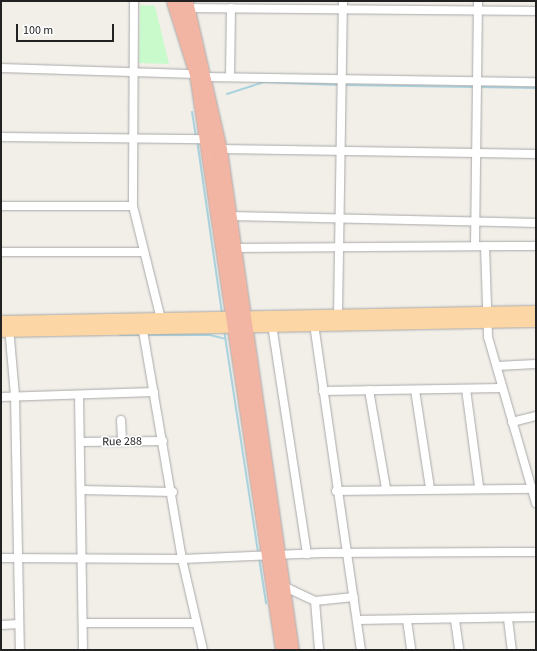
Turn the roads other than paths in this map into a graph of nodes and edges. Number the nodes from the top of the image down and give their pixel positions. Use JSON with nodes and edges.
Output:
{"nodes":[{"id":1,"x":134,"y":1,"type":"edge"},
{"id":2,"x":173,"y":1,"type":"edge"},
{"id":3,"x":478,"y":1,"type":"edge"},
{"id":4,"x":193,"y":4,"type":"edge"},
{"id":5,"x":343,"y":5,"type":"edge"},
{"id":6,"x":231,"y":8,"type":"junction"},
{"id":7,"x":478,"y":11,"type":"junction"},
{"id":8,"x":536,"y":11,"type":"edge"},
{"id":9,"x":1,"y":68,"type":"edge"},
{"id":10,"x":133,"y":72,"type":"junction"},
{"id":11,"x":201,"y":75,"type":"junction"},
{"id":12,"x":230,"y":77,"type":"junction"},
{"id":13,"x":341,"y":79,"type":"junction"},
{"id":14,"x":477,"y":80,"type":"junction"},
{"id":15,"x":536,"y":82,"type":"edge"},
{"id":16,"x":1,"y":137,"type":"edge"},
{"id":17,"x":133,"y":138,"type":"junction"},
{"id":18,"x":207,"y":139,"type":"junction"},
{"id":19,"x":220,"y":149,"type":"junction"},
{"id":20,"x":340,"y":151,"type":"junction"},
{"id":21,"x":476,"y":153,"type":"junction"},
{"id":22,"x":536,"y":154,"type":"edge"},
{"id":23,"x":1,"y":206,"type":"edge"},
{"id":24,"x":133,"y":206,"type":"junction"},
{"id":25,"x":230,"y":216,"type":"junction"},
{"id":26,"x":339,"y":218,"type":"junction"},
{"id":27,"x":476,"y":222,"type":"junction"},
{"id":28,"x":536,"y":223,"type":"edge"},
{"id":29,"x":475,"y":246,"type":"junction"},
{"id":30,"x":485,"y":246,"type":"junction"},
{"id":31,"x":536,"y":246,"type":"edge"},
{"id":32,"x":234,"y":248,"type":"junction"},
{"id":33,"x":339,"y":248,"type":"junction"},
{"id":34,"x":1,"y":252,"type":"edge"},
{"id":35,"x":144,"y":252,"type":"junction"},
{"id":36,"x":536,"y":312,"type":"edge"},
{"id":37,"x":338,"y":315,"type":"junction"},
{"id":38,"x":487,"y":318,"type":"junction"},
{"id":39,"x":536,"y":321,"type":"edge"},
{"id":40,"x":239,"y":322,"type":"junction"},
{"id":41,"x":142,"y":324,"type":"junction"},
{"id":42,"x":162,"y":324,"type":"junction"},
{"id":43,"x":314,"y":324,"type":"junction"},
{"id":44,"x":272,"y":325,"type":"junction"},
{"id":45,"x":5,"y":326,"type":"edge"},
{"id":46,"x":536,"y":364,"type":"edge"},
{"id":47,"x":496,"y":366,"type":"junction"},
{"id":48,"x":502,"y":388,"type":"junction"},
{"id":49,"x":466,"y":389,"type":"junction"},
{"id":50,"x":369,"y":390,"type":"junction"},
{"id":51,"x":415,"y":390,"type":"junction"},
{"id":52,"x":323,"y":391,"type":"junction"},
{"id":53,"x":154,"y":392,"type":"junction"},
{"id":54,"x":15,"y":396,"type":"junction"},
{"id":55,"x":79,"y":396,"type":"junction"},
{"id":56,"x":1,"y":397,"type":"edge"},
{"id":57,"x":536,"y":416,"type":"edge"},
{"id":58,"x":121,"y":420,"type":"dead end"},
{"id":59,"x":512,"y":422,"type":"junction"},
{"id":60,"x":163,"y":441,"type":"junction"},
{"id":61,"x":80,"y":442,"type":"junction"},
{"id":62,"x":122,"y":442,"type":"junction"},
{"id":63,"x":479,"y":487,"type":"junction"},
{"id":64,"x":386,"y":488,"type":"junction"},
{"id":65,"x":430,"y":488,"type":"junction"},
{"id":66,"x":534,"y":489,"type":"edge"},
{"id":67,"x":81,"y":490,"type":"junction"},
{"id":68,"x":336,"y":491,"type":"junction"},
{"id":69,"x":173,"y":492,"type":"junction"},
{"id":70,"x":536,"y":503,"type":"edge"},
{"id":71,"x":536,"y":552,"type":"edge"},
{"id":72,"x":307,"y":554,"type":"junction"},
{"id":73,"x":349,"y":554,"type":"junction"},
{"id":74,"x":273,"y":556,"type":"junction"},
{"id":75,"x":1,"y":558,"type":"edge"},
{"id":76,"x":20,"y":558,"type":"junction"},
{"id":77,"x":82,"y":559,"type":"junction"},
{"id":78,"x":182,"y":559,"type":"junction"},
{"id":79,"x":283,"y":586,"type":"junction"},
{"id":80,"x":354,"y":597,"type":"junction"},
{"id":81,"x":316,"y":601,"type":"junction"},
{"id":82,"x":536,"y":617,"type":"edge"},
{"id":83,"x":508,"y":619,"type":"junction"},
{"id":84,"x":357,"y":620,"type":"junction"},
{"id":85,"x":407,"y":620,"type":"junction"},
{"id":86,"x":455,"y":620,"type":"junction"},
{"id":87,"x":83,"y":623,"type":"junction"},
{"id":88,"x":195,"y":623,"type":"junction"},
{"id":89,"x":19,"y":624,"type":"junction"},
{"id":90,"x":1,"y":625,"type":"edge"},
{"id":91,"x":20,"y":650,"type":"edge"},
{"id":92,"x":84,"y":650,"type":"edge"},
{"id":93,"x":203,"y":650,"type":"edge"},
{"id":94,"x":282,"y":650,"type":"edge"},
{"id":95,"x":292,"y":650,"type":"edge"},
{"id":96,"x":319,"y":650,"type":"edge"},
{"id":97,"x":362,"y":650,"type":"edge"},
{"id":98,"x":411,"y":650,"type":"edge"},
{"id":99,"x":459,"y":650,"type":"edge"},
{"id":100,"x":512,"y":650,"type":"edge"}],
"edges":[{"from":1,"to":10,"type":"street"},
{"from":2,"to":11,"type":"highway"},
{"from":3,"to":7,"type":"street"},
{"from":4,"to":6,"type":"street"},
{"from":4,"to":11,"type":"highway"},
{"from":5,"to":6,"type":"street"},
{"from":5,"to":7,"type":"street"},
{"from":5,"to":13,"type":"street"},
{"from":6,"to":12,"type":"street"},
{"from":7,"to":8,"type":"street"},
{"from":7,"to":14,"type":"street"},
{"from":9,"to":10,"type":"street"},
{"from":10,"to":11,"type":"street"},
{"from":10,"to":17,"type":"street"},
{"from":11,"to":12,"type":"street"},
{"from":11,"to":18,"type":"highway"},
{"from":11,"to":19,"type":"highway"},
{"from":12,"to":13,"type":"street"},
{"from":13,"to":14,"type":"street"},
{"from":13,"to":20,"type":"street"},
{"from":14,"to":15,"type":"street"},
{"from":14,"to":21,"type":"street"},
{"from":16,"to":17,"type":"street"},
{"from":17,"to":18,"type":"street"},
{"from":17,"to":24,"type":"street"},
{"from":18,"to":40,"type":"highway"},
{"from":19,"to":20,"type":"street"},
{"from":19,"to":25,"type":"highway"},
{"from":20,"to":21,"type":"street"},
{"from":20,"to":26,"type":"street"},
{"from":21,"to":22,"type":"street"},
{"from":21,"to":27,"type":"street"},
{"from":23,"to":24,"type":"street"},
{"from":24,"to":35,"type":"street"},
{"from":25,"to":26,"type":"street"},
{"from":25,"to":32,"type":"highway"},
{"from":26,"to":27,"type":"street"},
{"from":26,"to":33,"type":"street"},
{"from":27,"to":28,"type":"street"},
{"from":27,"to":29,"type":"street"},
{"from":29,"to":30,"type":"street"},
{"from":29,"to":33,"type":"street"},
{"from":30,"to":31,"type":"street"},
{"from":30,"to":38,"type":"street"},
{"from":32,"to":33,"type":"street"},
{"from":32,"to":40,"type":"highway"},
{"from":33,"to":37,"type":"street"},
{"from":34,"to":35,"type":"street"},
{"from":35,"to":42,"type":"street"},
{"from":36,"to":38,"type":"main road"},
{"from":37,"to":38,"type":"main road"},
{"from":37,"to":40,"type":"main road"},
{"from":38,"to":39,"type":"main road"},
{"from":38,"to":43,"type":"main road"},
{"from":38,"to":47,"type":"street"},
{"from":40,"to":42,"type":"main road"},
{"from":40,"to":44,"type":"main road"},
{"from":40,"to":74,"type":"highway"},
{"from":41,"to":42,"type":"main road"},
{"from":41,"to":45,"type":"main road"},
{"from":41,"to":53,"type":"street"},
{"from":43,"to":44,"type":"main road"},
{"from":43,"to":52,"type":"street"},
{"from":44,"to":72,"type":"street"},
{"from":45,"to":54,"type":"street"},
{"from":46,"to":47,"type":"street"},
{"from":47,"to":48,"type":"street"},
{"from":48,"to":49,"type":"street"},
{"from":48,"to":59,"type":"street"},
{"from":49,"to":51,"type":"street"},
{"from":49,"to":63,"type":"street"},
{"from":50,"to":51,"type":"street"},
{"from":50,"to":52,"type":"street"},
{"from":50,"to":64,"type":"street"},
{"from":51,"to":65,"type":"street"},
{"from":52,"to":68,"type":"street"},
{"from":53,"to":55,"type":"street"},
{"from":53,"to":60,"type":"street"},
{"from":54,"to":55,"type":"street"},
{"from":54,"to":56,"type":"street"},
{"from":54,"to":76,"type":"street"},
{"from":55,"to":61,"type":"street"},
{"from":57,"to":59,"type":"street"},
{"from":58,"to":62,"type":"street"},
{"from":59,"to":66,"type":"street"},
{"from":60,"to":62,"type":"street","name":"Rue 288"},
{"from":60,"to":69,"type":"street"},
{"from":61,"to":62,"type":"street","name":"Rue 288"},
{"from":61,"to":67,"type":"street"},
{"from":63,"to":65,"type":"street"},
{"from":63,"to":66,"type":"street"},
{"from":64,"to":65,"type":"street"},
{"from":64,"to":68,"type":"street"},
{"from":66,"to":70,"type":"street"},
{"from":67,"to":69,"type":"street"},
{"from":67,"to":77,"type":"street"},
{"from":68,"to":73,"type":"street"},
{"from":69,"to":78,"type":"street"},
{"from":71,"to":73,"type":"street"},
{"from":72,"to":73,"type":"street"},
{"from":72,"to":74,"type":"street"},
{"from":73,"to":80,"type":"street"},
{"from":74,"to":78,"type":"street"},
{"from":74,"to":79,"type":"highway"},
{"from":74,"to":94,"type":"highway"},
{"from":75,"to":76,"type":"street"},
{"from":76,"to":77,"type":"street"},
{"from":76,"to":89,"type":"street"},
{"from":77,"to":78,"type":"street"},
{"from":77,"to":87,"type":"street"},
{"from":78,"to":88,"type":"street"},
{"from":79,"to":81,"type":"street"},
{"from":79,"to":95,"type":"highway"},
{"from":80,"to":81,"type":"street"},
{"from":80,"to":84,"type":"street"},
{"from":81,"to":96,"type":"street"},
{"from":82,"to":83,"type":"street"},
{"from":83,"to":86,"type":"street"},
{"from":83,"to":100,"type":"street"},
{"from":84,"to":85,"type":"street"},
{"from":84,"to":97,"type":"street"},
{"from":85,"to":86,"type":"street"},
{"from":85,"to":98,"type":"street"},
{"from":86,"to":99,"type":"street"},
{"from":87,"to":88,"type":"street"},
{"from":87,"to":92,"type":"street"},
{"from":88,"to":93,"type":"street"},
{"from":89,"to":90,"type":"street"},
{"from":89,"to":91,"type":"street"}]}
